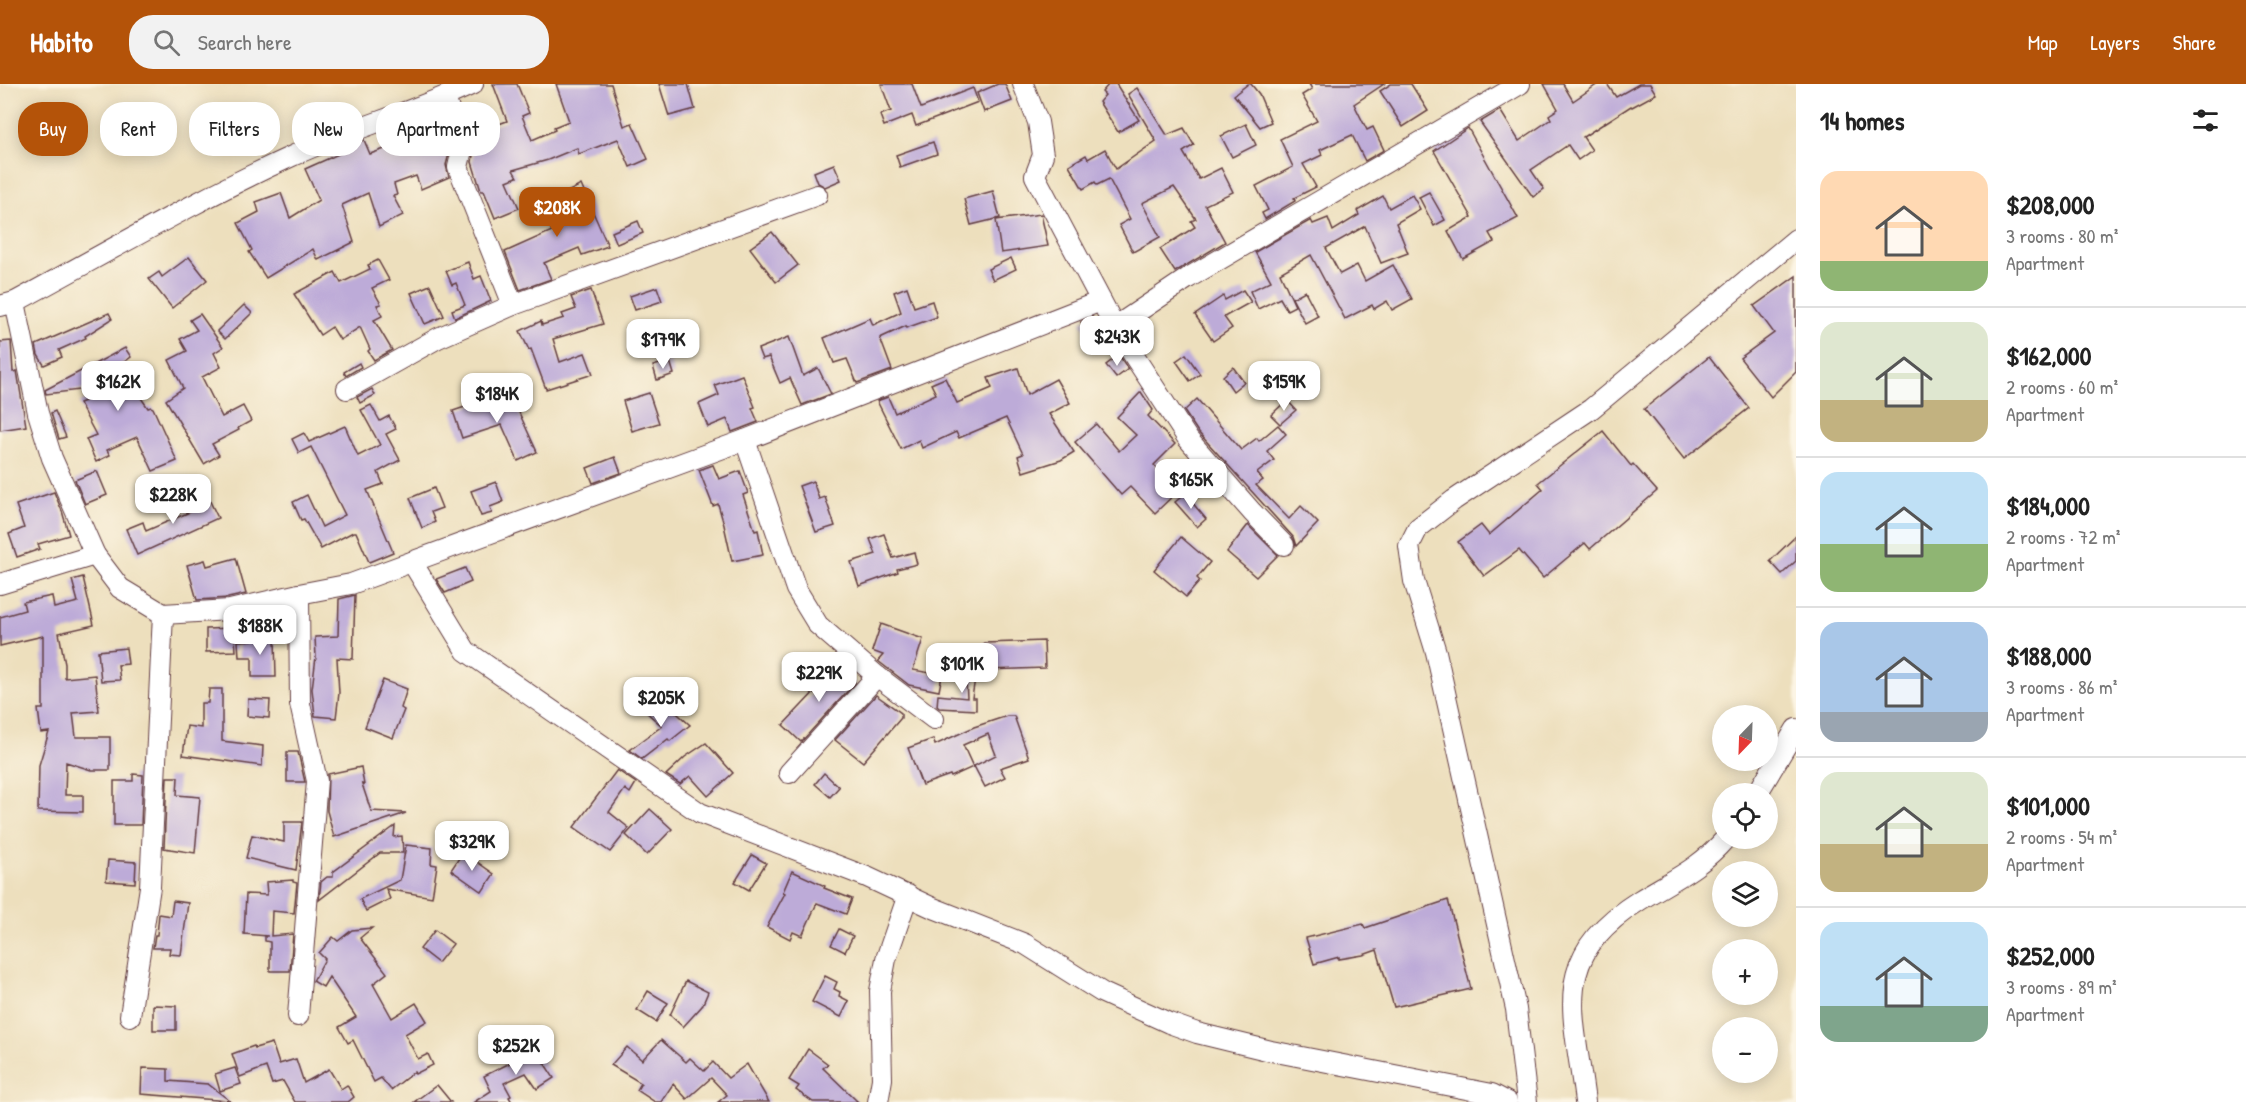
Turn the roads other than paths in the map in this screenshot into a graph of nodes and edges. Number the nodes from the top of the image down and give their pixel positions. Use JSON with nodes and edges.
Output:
{"nodes":[{"id":1,"x":473,"y":84,"type":"edge"},
{"id":2,"x":1023,"y":84,"type":"edge"},
{"id":3,"x":1520,"y":84,"type":"edge"},
{"id":4,"x":445,"y":97,"type":"junction"},
{"id":5,"x":817,"y":195,"type":"dead end"},
{"id":6,"x":1796,"y":239,"type":"edge"},
{"id":7,"x":1101,"y":302,"type":"junction"},
{"id":8,"x":8,"y":304,"type":"edge"},
{"id":9,"x":513,"y":305,"type":"junction"},
{"id":10,"x":1115,"y":327,"type":"junction"},
{"id":11,"x":347,"y":389,"type":"dead end"},
{"id":12,"x":745,"y":440,"type":"junction"},
{"id":13,"x":1284,"y":545,"type":"dead end"},
{"id":14,"x":95,"y":555,"type":"junction"},
{"id":15,"x":412,"y":562,"type":"junction"},
{"id":16,"x":0,"y":584,"type":"edge"},
{"id":17,"x":300,"y":594,"type":"junction"},
{"id":18,"x":163,"y":614,"type":"junction"},
{"id":19,"x":877,"y":676,"type":"junction"},
{"id":20,"x":934,"y":719,"type":"dead end"},
{"id":21,"x":1796,"y":729,"type":"edge"},
{"id":22,"x":789,"y":773,"type":"dead end"},
{"id":23,"x":1764,"y":783,"type":"edge"},
{"id":24,"x":1717,"y":849,"type":"edge"},
{"id":25,"x":908,"y":895,"type":"junction"},
{"id":26,"x":130,"y":1016,"type":"dead end"},
{"id":27,"x":298,"y":1016,"type":"dead end"},
{"id":28,"x":878,"y":1102,"type":"edge"},
{"id":29,"x":1507,"y":1102,"type":"edge"},
{"id":30,"x":1527,"y":1102,"type":"edge"},
{"id":31,"x":1585,"y":1102,"type":"edge"}],
"edges":[{"from":1,"to":4,"type":"street"},
{"from":2,"to":7,"type":"street"},
{"from":3,"to":10,"type":"street"},
{"from":4,"to":8,"type":"street"},
{"from":4,"to":9,"type":"street"},
{"from":5,"to":9,"type":"street"},
{"from":6,"to":30,"type":"street"},
{"from":7,"to":10,"type":"street"},
{"from":7,"to":12,"type":"street"},
{"from":8,"to":14,"type":"street"},
{"from":9,"to":11,"type":"street"},
{"from":10,"to":13,"type":"street"},
{"from":12,"to":15,"type":"street"},
{"from":12,"to":19,"type":"street"},
{"from":14,"to":16,"type":"street"},
{"from":14,"to":18,"type":"street"},
{"from":15,"to":17,"type":"street"},
{"from":15,"to":25,"type":"street"},
{"from":17,"to":18,"type":"street"},
{"from":17,"to":27,"type":"street"},
{"from":18,"to":26,"type":"street"},
{"from":19,"to":20,"type":"street"},
{"from":19,"to":22,"type":"street"},
{"from":21,"to":23,"type":"street"},
{"from":24,"to":31,"type":"street"},
{"from":25,"to":28,"type":"street"},
{"from":25,"to":29,"type":"street"}]}
